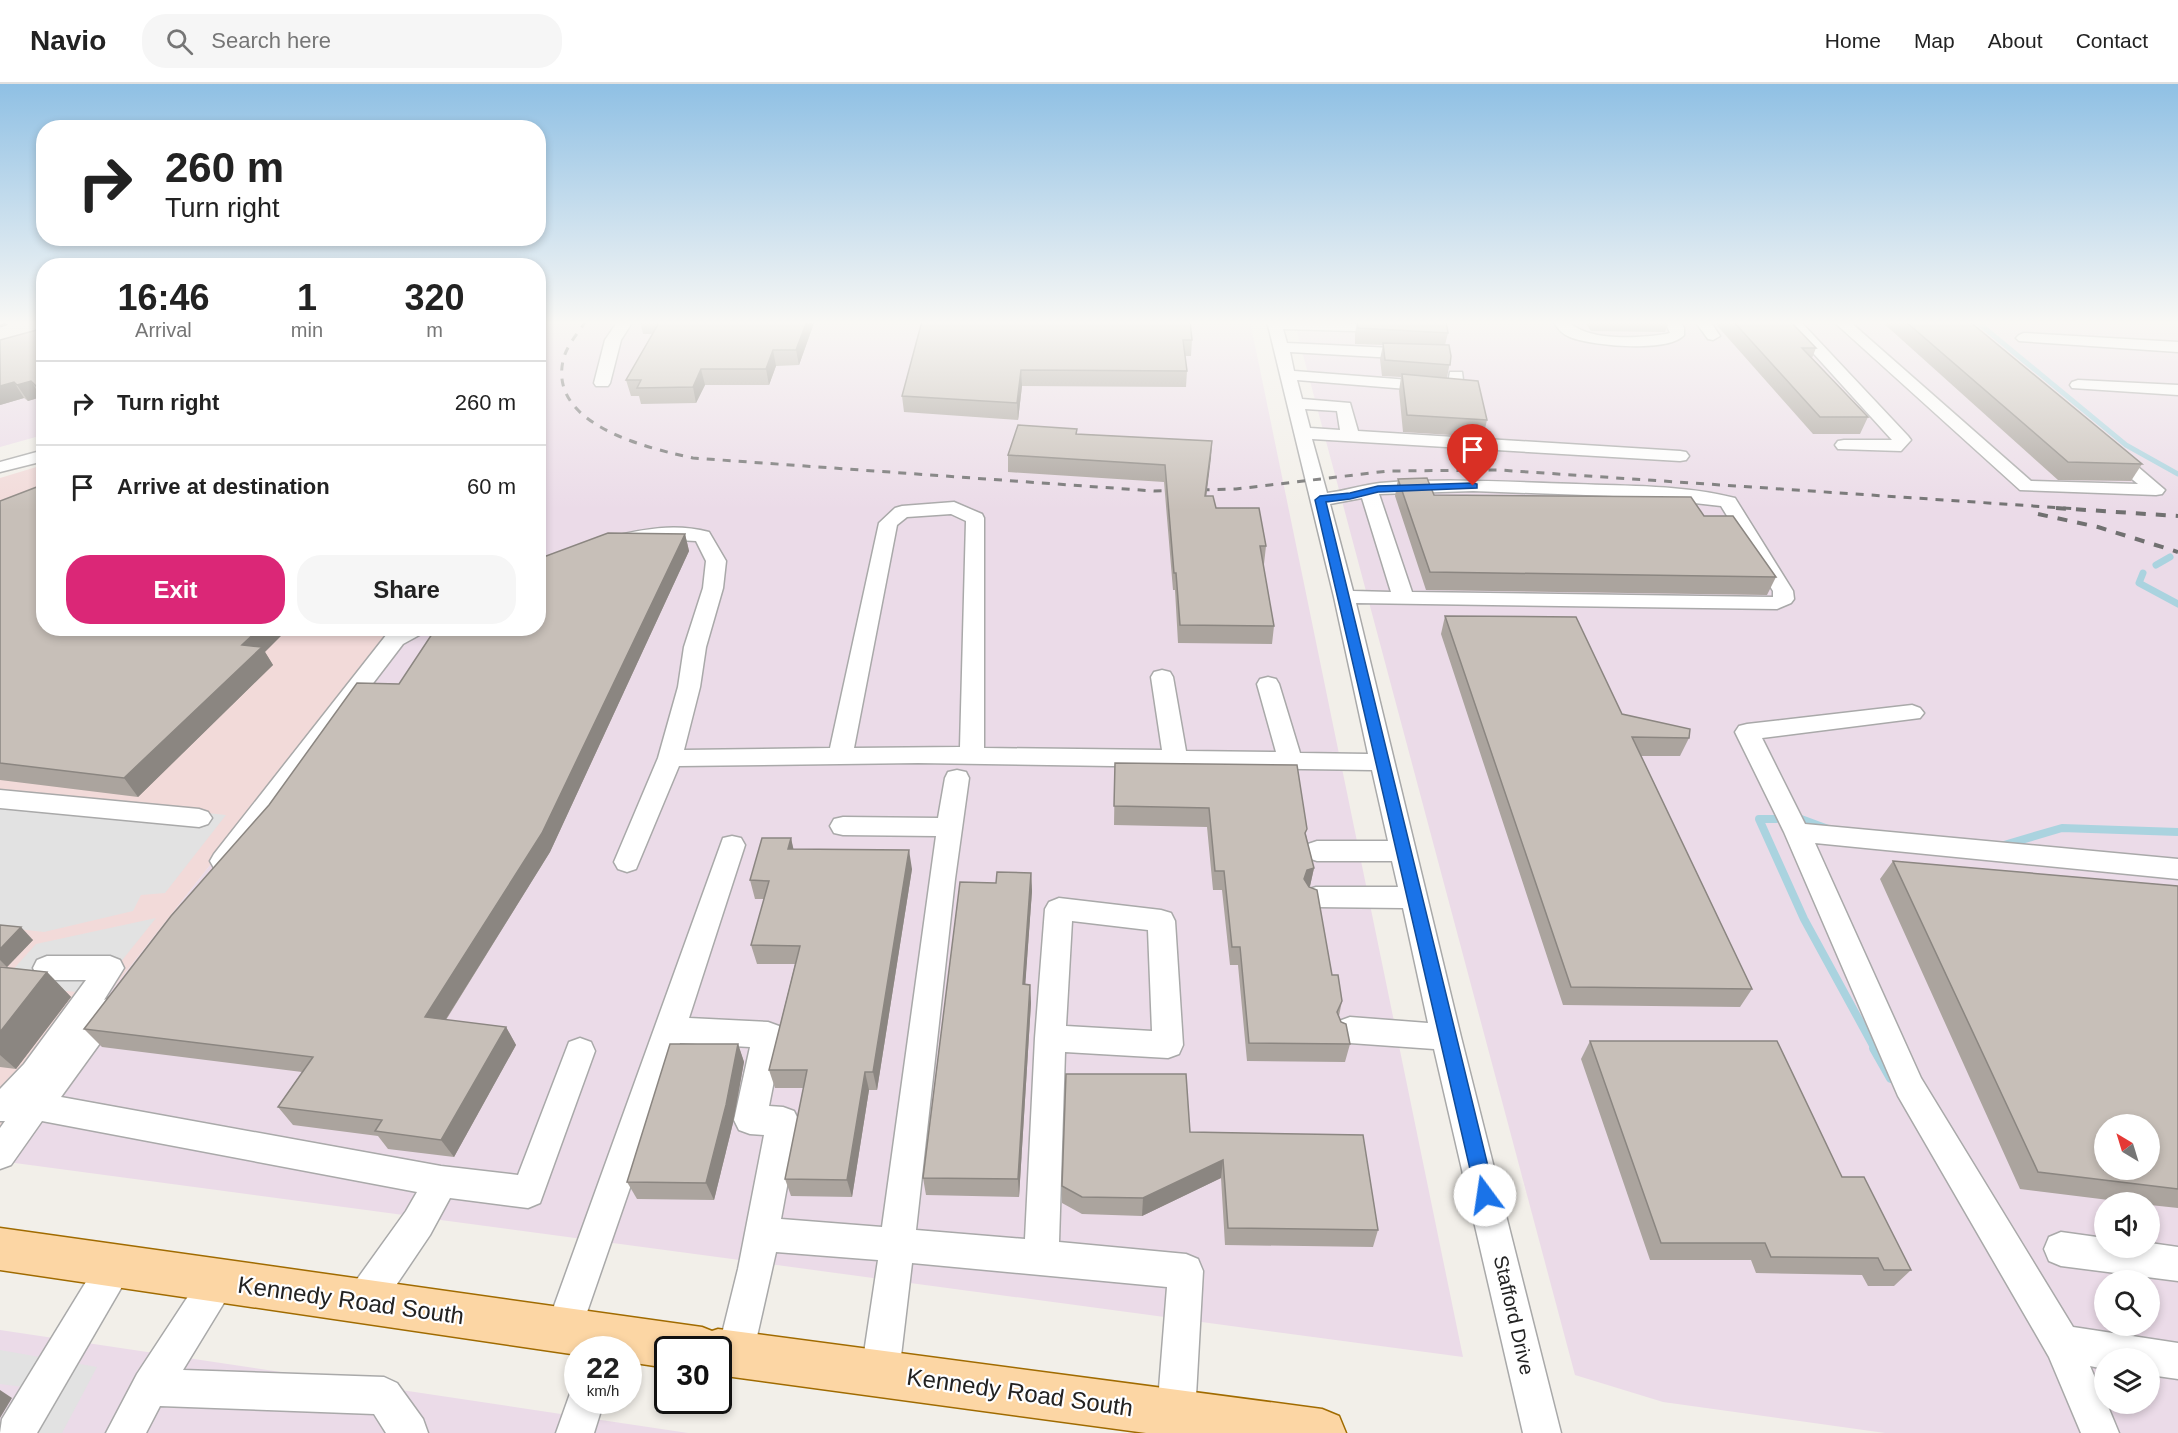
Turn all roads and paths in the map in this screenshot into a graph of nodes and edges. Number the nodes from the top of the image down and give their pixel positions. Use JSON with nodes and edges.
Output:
{"nodes":[{"id":1,"x":1290,"y":384,"type":"edge"},
{"id":2,"x":1404,"y":384,"type":"edge"},
{"id":3,"x":1456,"y":384,"type":"edge"},
{"id":4,"x":1850,"y":384,"type":"edge"},
{"id":5,"x":1911,"y":384,"type":"edge"},
{"id":6,"x":2078,"y":385,"type":"dead end"},
{"id":7,"x":2178,"y":390,"type":"edge"},
{"id":8,"x":1296,"y":404,"type":"junction"},
{"id":9,"x":1304,"y":433,"type":"junction"},
{"id":10,"x":1350,"y":436,"type":"junction"},
{"id":11,"x":2100,"y":444,"type":"edge"},
{"id":12,"x":1844,"y":445,"type":"dead end"},
{"id":13,"x":1680,"y":456,"type":"dead end"},
{"id":14,"x":36,"y":457,"type":"edge"},
{"id":15,"x":0,"y":467,"type":"edge"},
{"id":16,"x":1369,"y":491,"type":"junction"},
{"id":17,"x":1320,"y":500,"type":"junction"},
{"id":18,"x":603,"y":545,"type":"edge"},
{"id":19,"x":1344,"y":597,"type":"junction"},
{"id":20,"x":1404,"y":599,"type":"junction"},
{"id":21,"x":400,"y":636,"type":"edge"},
{"id":22,"x":1162,"y":677,"type":"dead end"},
{"id":23,"x":1268,"y":684,"type":"dead end"},
{"id":24,"x":1912,"y":713,"type":"dead end"},
{"id":25,"x":840,"y":756,"type":"junction"},
{"id":26,"x":670,"y":758,"type":"junction"},
{"id":27,"x":1175,"y":759,"type":"junction"},
{"id":28,"x":1290,"y":761,"type":"junction"},
{"id":29,"x":1383,"y":762,"type":"junction"},
{"id":30,"x":965,"y":767,"type":"junction"},
{"id":31,"x":0,"y":799,"type":"edge"},
{"id":32,"x":199,"y":818,"type":"dead end"},
{"id":33,"x":843,"y":825,"type":"dead end"},
{"id":34,"x":950,"y":826,"type":"junction"},
{"id":35,"x":1797,"y":832,"type":"junction"},
{"id":36,"x":732,"y":844,"type":"dead end"},
{"id":37,"x":1404,"y":851,"type":"junction"},
{"id":38,"x":1317,"y":852,"type":"dead end"},
{"id":39,"x":627,"y":862,"type":"dead end"},
{"id":40,"x":2178,"y":869,"type":"edge"},
{"id":41,"x":204,"y":885,"type":"edge"},
{"id":42,"x":1316,"y":897,"type":"edge"},
{"id":43,"x":1415,"y":897,"type":"junction"},
{"id":44,"x":47,"y":968,"type":"dead end"},
{"id":45,"x":134,"y":977,"type":"edge"},
{"id":46,"x":670,"y":1030,"type":"junction"},
{"id":47,"x":1350,"y":1030,"type":"edge"},
{"id":48,"x":1446,"y":1036,"type":"junction"},
{"id":49,"x":1050,"y":1038,"type":"junction"},
{"id":50,"x":580,"y":1052,"type":"dead end"},
{"id":51,"x":35,"y":1106,"type":"junction"},
{"id":52,"x":1,"y":1109,"type":"edge"},
{"id":53,"x":0,"y":1154,"type":"edge"},
{"id":54,"x":441,"y":1181,"type":"junction"},
{"id":55,"x":761,"y":1234,"type":"junction"},
{"id":56,"x":897,"y":1245,"type":"junction"},
{"id":57,"x":0,"y":1249,"type":"edge"},
{"id":58,"x":2061,"y":1249,"type":"dead end"},
{"id":59,"x":1041,"y":1259,"type":"junction"},
{"id":60,"x":2178,"y":1264,"type":"edge"},
{"id":61,"x":115,"y":1266,"type":"junction"},
{"id":62,"x":218,"y":1281,"type":"junction"},
{"id":63,"x":363,"y":1302,"type":"junction"},
{"id":64,"x":565,"y":1336,"type":"edge"},
{"id":65,"x":590,"y":1336,"type":"edge"},
{"id":66,"x":724,"y":1336,"type":"edge"},
{"id":67,"x":2062,"y":1344,"type":"junction"},
{"id":68,"x":732,"y":1354,"type":"edge"},
{"id":69,"x":2178,"y":1360,"type":"edge"},
{"id":70,"x":880,"y":1373,"type":"junction"},
{"id":71,"x":150,"y":1387,"type":"junction"},
{"id":72,"x":581,"y":1414,"type":"edge"},
{"id":73,"x":1176,"y":1414,"type":"junction"},
{"id":74,"x":16,"y":1433,"type":"edge"},
{"id":75,"x":125,"y":1433,"type":"edge"},
{"id":76,"x":409,"y":1433,"type":"edge"},
{"id":77,"x":575,"y":1433,"type":"edge"},
{"id":78,"x":1322,"y":1433,"type":"edge"},
{"id":79,"x":1542,"y":1433,"type":"edge"},
{"id":80,"x":2100,"y":1433,"type":"edge"}],
"edges":[{"from":1,"to":8,"type":"street","name":"Stafford Drive"},
{"from":2,"to":3,"type":"street"},
{"from":4,"to":12,"type":"street"},
{"from":5,"to":11,"type":"street"},
{"from":6,"to":7,"type":"street"},
{"from":8,"to":9,"type":"street","name":"Stafford Drive"},
{"from":8,"to":10,"type":"street"},
{"from":9,"to":10,"type":"street"},
{"from":9,"to":17,"type":"street","name":"Stafford Drive"},
{"from":10,"to":13,"type":"street"},
{"from":14,"to":15,"type":"street"},
{"from":16,"to":17,"type":"street"},
{"from":16,"to":20,"type":"street"},
{"from":16,"to":20,"type":"street"},
{"from":17,"to":19,"type":"street","name":"Stafford Drive"},
{"from":18,"to":26,"type":"street"},
{"from":19,"to":20,"type":"street"},
{"from":19,"to":29,"type":"street","name":"Stafford Drive"},
{"from":21,"to":41,"type":"street"},
{"from":22,"to":27,"type":"street"},
{"from":23,"to":28,"type":"street"},
{"from":24,"to":35,"type":"street"},
{"from":25,"to":26,"type":"street"},
{"from":25,"to":30,"type":"street"},
{"from":25,"to":30,"type":"street"},
{"from":26,"to":39,"type":"street"},
{"from":27,"to":28,"type":"street"},
{"from":27,"to":30,"type":"street"},
{"from":28,"to":29,"type":"street"},
{"from":29,"to":37,"type":"street","name":"Stafford Drive"},
{"from":30,"to":34,"type":"street"},
{"from":31,"to":32,"type":"street"},
{"from":33,"to":34,"type":"street"},
{"from":34,"to":56,"type":"street"},
{"from":35,"to":40,"type":"street"},
{"from":35,"to":67,"type":"street"},
{"from":36,"to":46,"type":"street"},
{"from":37,"to":38,"type":"street"},
{"from":37,"to":43,"type":"street","name":"Stafford Drive"},
{"from":42,"to":43,"type":"street"},
{"from":43,"to":48,"type":"street","name":"Stafford Drive"},
{"from":44,"to":52,"type":"street"},
{"from":45,"to":51,"type":"street"},
{"from":46,"to":55,"type":"street"},
{"from":46,"to":65,"type":"street"},
{"from":47,"to":48,"type":"street"},
{"from":48,"to":79,"type":"street","name":"Stafford Drive"},
{"from":49,"to":49,"type":"street"},
{"from":49,"to":59,"type":"street"},
{"from":50,"to":54,"type":"street"},
{"from":51,"to":53,"type":"street"},
{"from":51,"to":54,"type":"street"},
{"from":54,"to":63,"type":"street"},
{"from":55,"to":56,"type":"street"},
{"from":55,"to":66,"type":"street"},
{"from":56,"to":59,"type":"street"},
{"from":56,"to":70,"type":"street"},
{"from":57,"to":61,"type":"main road","name":"Kennedy Road South"},
{"from":58,"to":60,"type":"street"},
{"from":59,"to":73,"type":"street"},
{"from":61,"to":62,"type":"main road","name":"Kennedy Road South"},
{"from":61,"to":74,"type":"street"},
{"from":62,"to":63,"type":"main road","name":"Kennedy Road South"},
{"from":62,"to":71,"type":"street"},
{"from":63,"to":64,"type":"main road","name":"Kennedy Road South"},
{"from":67,"to":69,"type":"street"},
{"from":67,"to":80,"type":"street"},
{"from":68,"to":70,"type":"main road","name":"Kennedy Road South"},
{"from":70,"to":73,"type":"main road","name":"Kennedy Road South"},
{"from":71,"to":75,"type":"street"},
{"from":71,"to":76,"type":"street"},
{"from":72,"to":77,"type":"street"},
{"from":73,"to":78,"type":"main road","name":"Kennedy Road South"}]}
